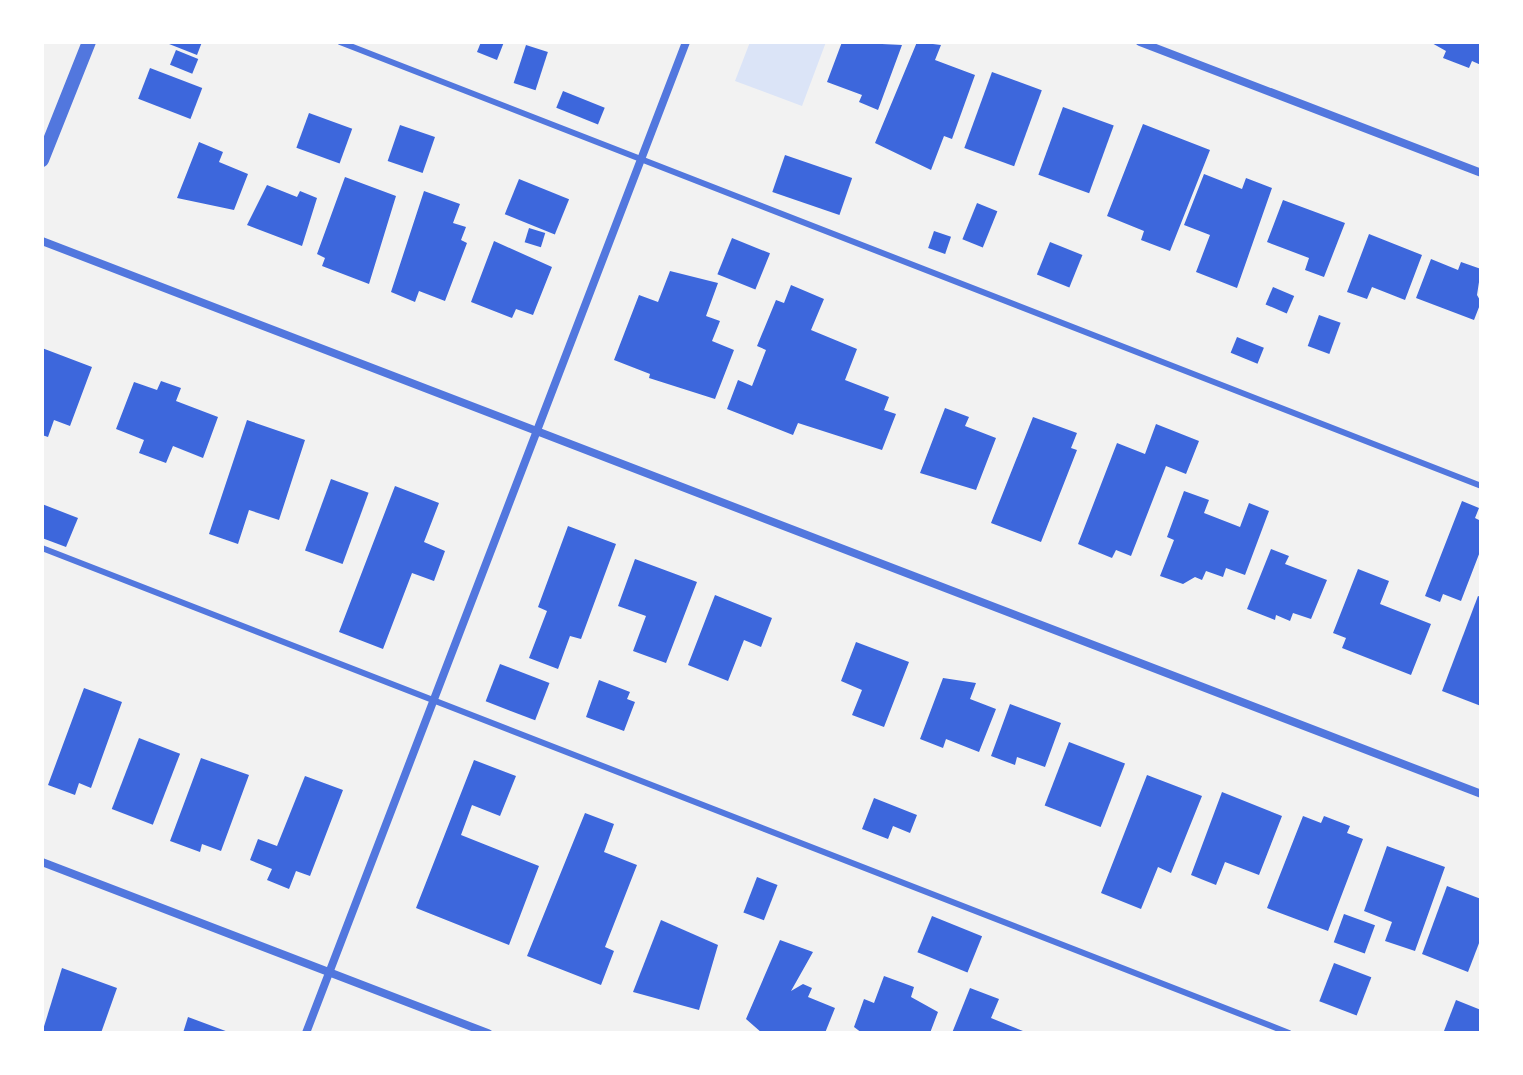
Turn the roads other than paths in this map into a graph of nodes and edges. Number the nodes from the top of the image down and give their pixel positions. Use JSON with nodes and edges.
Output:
{"nodes":[{"id":1,"x":89,"y":42,"type":"edge"},
{"id":2,"x":340,"y":42,"type":"edge"},
{"id":3,"x":686,"y":42,"type":"edge"},
{"id":4,"x":1140,"y":42,"type":"edge"},
{"id":5,"x":641,"y":159,"type":"junction"},
{"id":6,"x":42,"y":160,"type":"edge"},
{"id":7,"x":1481,"y":173,"type":"edge"},
{"id":8,"x":42,"y":241,"type":"edge"},
{"id":9,"x":537,"y":431,"type":"junction"},
{"id":10,"x":1481,"y":486,"type":"edge"},
{"id":11,"x":42,"y":548,"type":"edge"},
{"id":12,"x":435,"y":697,"type":"junction"},
{"id":13,"x":1481,"y":794,"type":"edge"},
{"id":14,"x":42,"y":862,"type":"edge"},
{"id":15,"x":329,"y":972,"type":"junction"},
{"id":16,"x":306,"y":1033,"type":"edge"},
{"id":17,"x":488,"y":1033,"type":"edge"},
{"id":18,"x":1289,"y":1033,"type":"edge"}],
"edges":[{"from":1,"to":6,"type":"street"},
{"from":2,"to":5,"type":"lane"},
{"from":3,"to":5,"type":"street"},
{"from":4,"to":7,"type":"street"},
{"from":5,"to":9,"type":"street"},
{"from":5,"to":10,"type":"lane"},
{"from":8,"to":9,"type":"street"},
{"from":9,"to":12,"type":"street"},
{"from":9,"to":13,"type":"street"},
{"from":11,"to":12,"type":"lane"},
{"from":12,"to":15,"type":"street"},
{"from":12,"to":18,"type":"lane"},
{"from":14,"to":15,"type":"street"},
{"from":15,"to":16,"type":"street"},
{"from":15,"to":17,"type":"street"}]}
